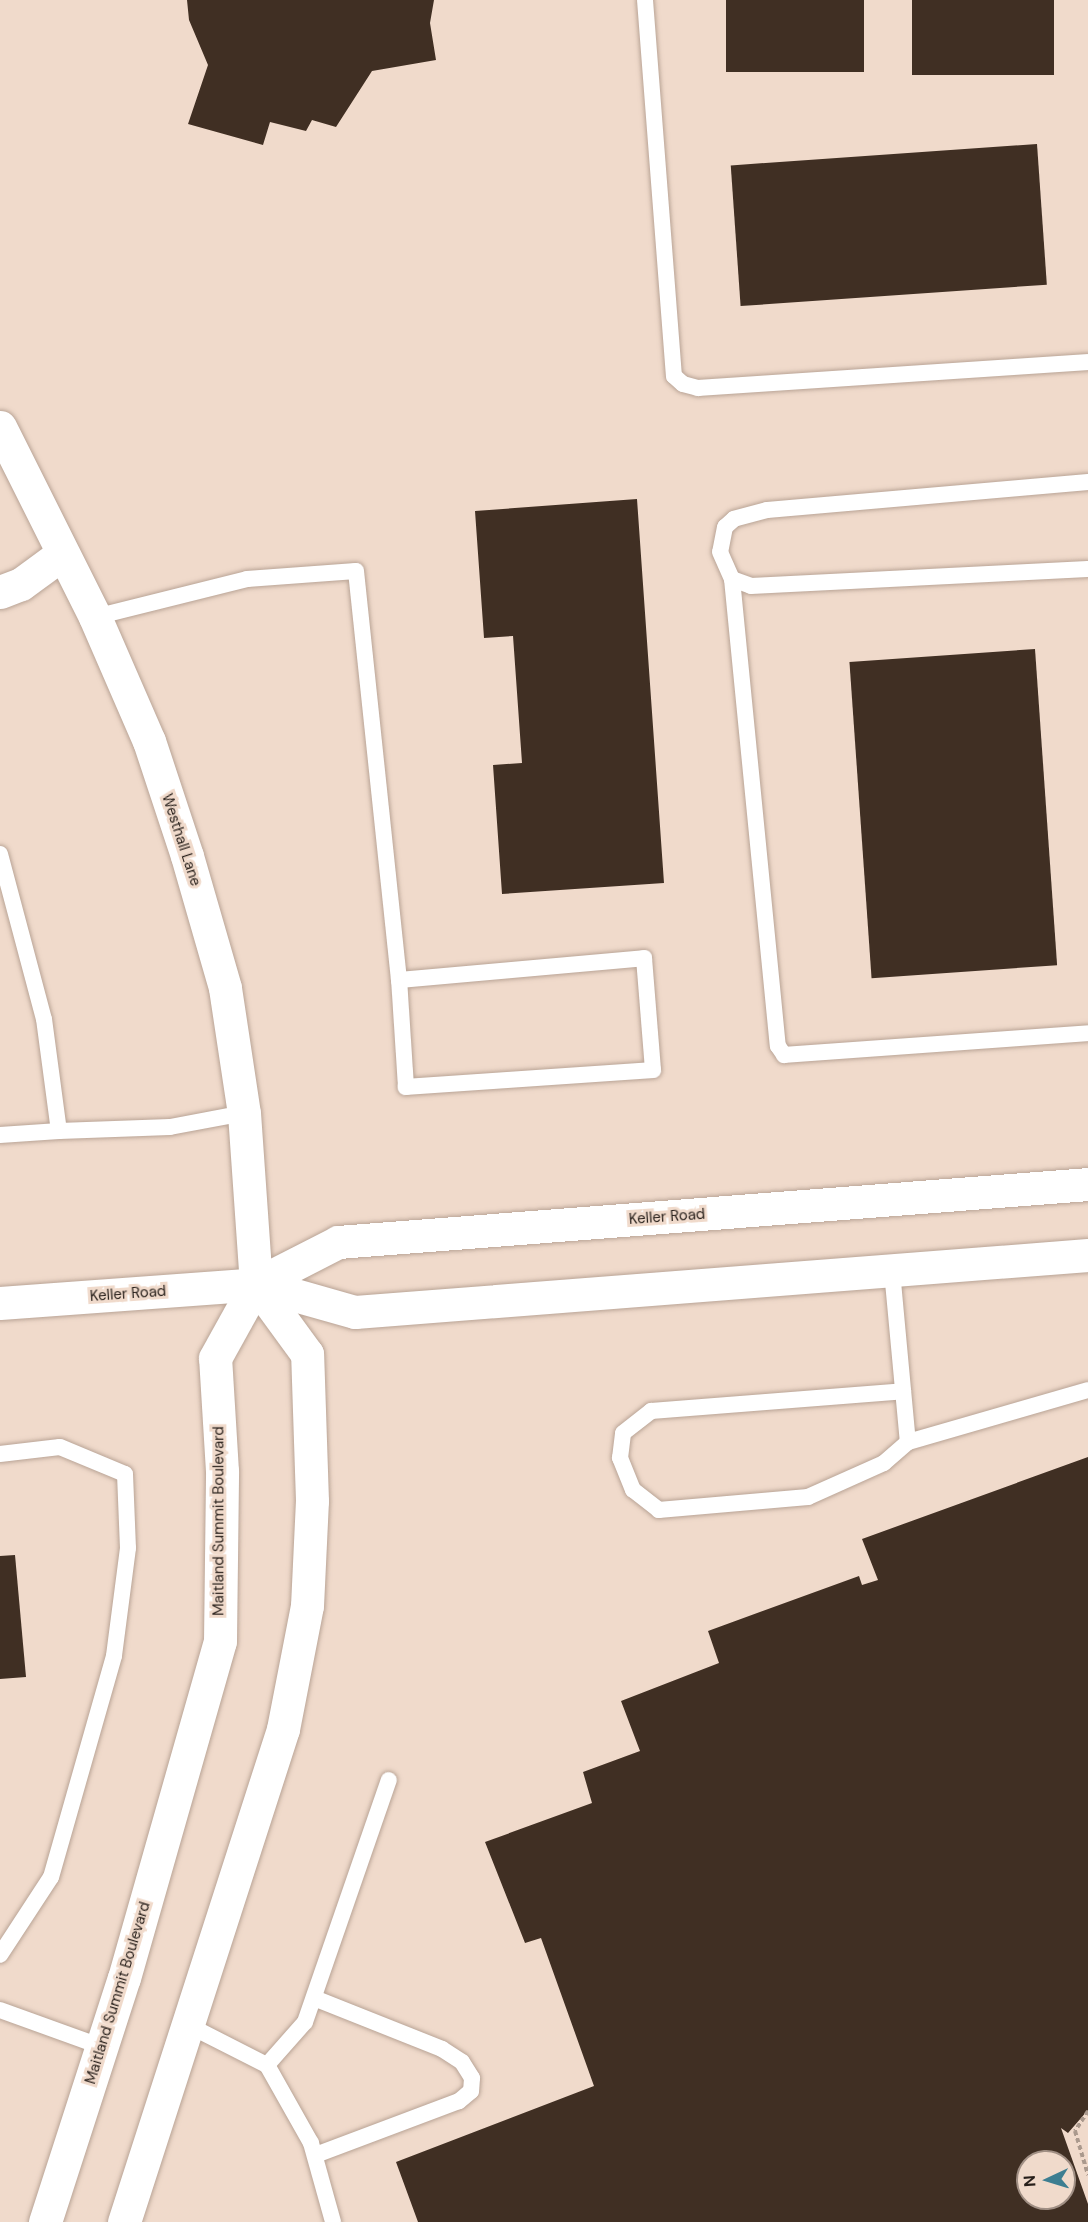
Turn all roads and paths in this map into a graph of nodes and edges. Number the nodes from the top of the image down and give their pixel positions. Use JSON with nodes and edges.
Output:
{"nodes":[{"id":1,"x":645,"y":0,"type":"edge"},
{"id":2,"x":1088,"y":362,"type":"edge"},
{"id":3,"x":0,"y":428,"type":"edge"},
{"id":4,"x":1088,"y":482,"type":"edge"},
{"id":5,"x":62,"y":554,"type":"junction"},
{"id":6,"x":1088,"y":569,"type":"edge"},
{"id":7,"x":732,"y":579,"type":"junction"},
{"id":8,"x":0,"y":592,"type":"edge"},
{"id":9,"x":95,"y":617,"type":"junction"},
{"id":10,"x":0,"y":854,"type":"edge"},
{"id":11,"x":399,"y":980,"type":"junction"},
{"id":12,"x":1088,"y":1033,"type":"edge"},
{"id":13,"x":244,"y":1113,"type":"junction"},
{"id":14,"x":59,"y":1131,"type":"junction"},
{"id":15,"x":0,"y":1135,"type":"edge"},
{"id":16,"x":1088,"y":1184,"type":"edge"},
{"id":17,"x":1088,"y":1255,"type":"edge"},
{"id":18,"x":892,"y":1271,"type":"junction"},
{"id":19,"x":256,"y":1284,"type":"junction"},
{"id":20,"x":0,"y":1303,"type":"edge"},
{"id":21,"x":1088,"y":1390,"type":"edge"},
{"id":22,"x":903,"y":1391,"type":"junction"},
{"id":23,"x":908,"y":1442,"type":"junction"},
{"id":24,"x":0,"y":1454,"type":"edge"},
{"id":25,"x":389,"y":1780,"type":"dead end"},
{"id":26,"x":0,"y":1955,"type":"edge"},
{"id":27,"x":314,"y":1998,"type":"junction"},
{"id":28,"x":0,"y":2010,"type":"edge"},
{"id":29,"x":188,"y":2025,"type":"junction"},
{"id":30,"x":102,"y":2047,"type":"junction"},
{"id":31,"x":267,"y":2065,"type":"junction"},
{"id":32,"x":1088,"y":2111,"type":"edge"},
{"id":33,"x":315,"y":2156,"type":"junction"},
{"id":34,"x":1088,"y":2175,"type":"edge"},
{"id":35,"x":45,"y":2222,"type":"edge"},
{"id":36,"x":124,"y":2222,"type":"edge"},
{"id":37,"x":333,"y":2222,"type":"edge"}],
"edges":[{"from":1,"to":2,"type":"lane"},
{"from":3,"to":5,"type":"street","name":"Westhall Lane"},
{"from":4,"to":7,"type":"lane"},
{"from":5,"to":8,"type":"street"},
{"from":5,"to":9,"type":"street","name":"Westhall Lane"},
{"from":6,"to":7,"type":"lane"},
{"from":7,"to":12,"type":"lane"},
{"from":9,"to":11,"type":"lane"},
{"from":9,"to":13,"type":"street","name":"Westhall Lane"},
{"from":10,"to":14,"type":"lane"},
{"from":11,"to":11,"type":"lane"},
{"from":13,"to":14,"type":"lane"},
{"from":13,"to":19,"type":"street","name":"Westhall Lane"},
{"from":14,"to":15,"type":"lane"},
{"from":16,"to":19,"type":"street","name":"Keller Road"},
{"from":17,"to":18,"type":"street","name":"Keller Road"},
{"from":18,"to":19,"type":"street","name":"Keller Road"},
{"from":18,"to":22,"type":"lane"},
{"from":19,"to":20,"type":"street","name":"Keller Road"},
{"from":19,"to":29,"type":"street"},
{"from":19,"to":30,"type":"street","name":"Maitland Summit Boulevard"},
{"from":21,"to":23,"type":"lane"},
{"from":22,"to":23,"type":"lane"},
{"from":22,"to":23,"type":"lane"},
{"from":24,"to":26,"type":"lane"},
{"from":25,"to":27,"type":"lane"},
{"from":27,"to":31,"type":"lane"},
{"from":27,"to":33,"type":"lane"},
{"from":28,"to":30,"type":"lane"},
{"from":29,"to":31,"type":"lane"},
{"from":29,"to":36,"type":"street"},
{"from":30,"to":35,"type":"street","name":"Maitland Summit Boulevard"},
{"from":31,"to":33,"type":"lane"},
{"from":32,"to":34,"type":"path"},
{"from":33,"to":37,"type":"lane"}]}
